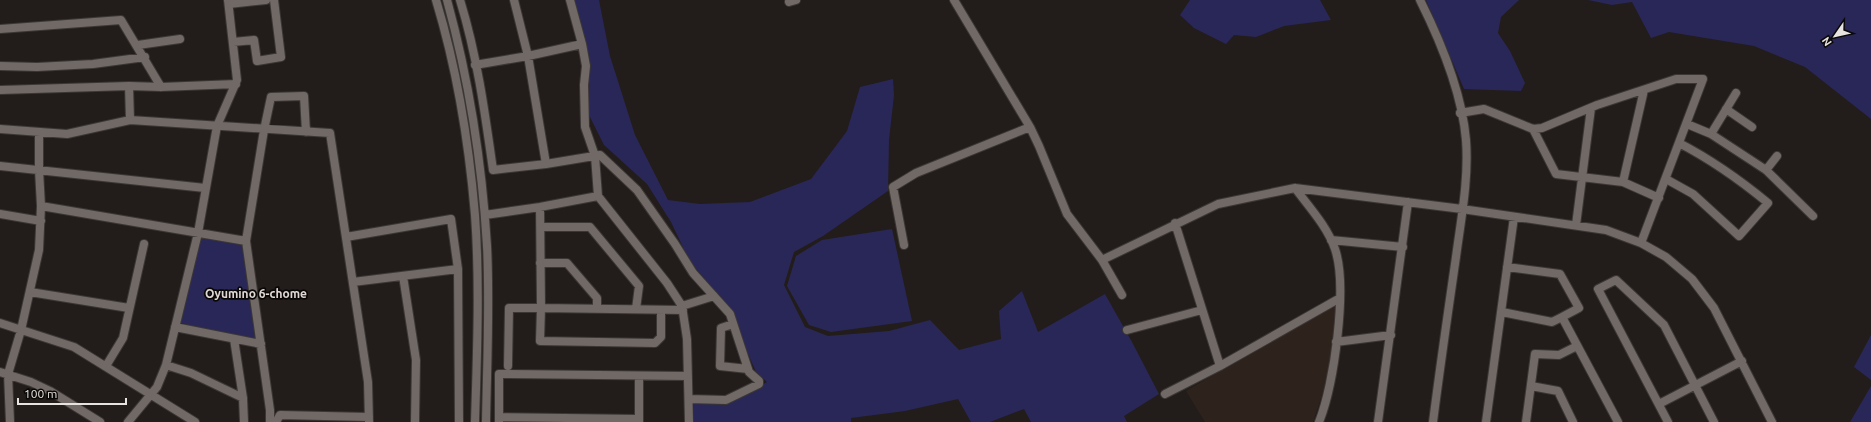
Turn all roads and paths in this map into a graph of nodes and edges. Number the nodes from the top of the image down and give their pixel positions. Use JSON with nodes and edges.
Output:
{"nodes":[{"id":1,"x":266,"y":0,"type":"edge"},
{"id":2,"x":274,"y":0,"type":"edge"},
{"id":3,"x":436,"y":0,"type":"edge"},
{"id":4,"x":447,"y":0,"type":"edge"},
{"id":5,"x":460,"y":0,"type":"edge"},
{"id":6,"x":514,"y":0,"type":"edge"},
{"id":7,"x":570,"y":0,"type":"edge"},
{"id":8,"x":954,"y":0,"type":"edge"},
{"id":9,"x":1420,"y":0,"type":"edge"},
{"id":10,"x":228,"y":2,"type":"edge"},
{"id":11,"x":0,"y":29,"type":"edge"},
{"id":12,"x":180,"y":40,"type":"dead end"},
{"id":13,"x":233,"y":42,"type":"junction"},
{"id":14,"x":582,"y":44,"type":"junction"},
{"id":15,"x":138,"y":46,"type":"junction"},
{"id":16,"x":528,"y":56,"type":"junction"},
{"id":17,"x":145,"y":58,"type":"junction"},
{"id":18,"x":475,"y":65,"type":"junction"},
{"id":19,"x":0,"y":66,"type":"edge"},
{"id":20,"x":236,"y":84,"type":"junction"},
{"id":21,"x":129,"y":86,"type":"junction"},
{"id":22,"x":161,"y":87,"type":"junction"},
{"id":23,"x":0,"y":90,"type":"edge"},
{"id":24,"x":1644,"y":90,"type":"junction"},
{"id":25,"x":1736,"y":93,"type":"dead end"},
{"id":26,"x":1591,"y":108,"type":"junction"},
{"id":27,"x":1726,"y":109,"type":"junction"},
{"id":28,"x":1460,"y":113,"type":"junction"},
{"id":29,"x":130,"y":120,"type":"junction"},
{"id":30,"x":1687,"y":124,"type":"junction"},
{"id":31,"x":217,"y":126,"type":"junction"},
{"id":32,"x":1030,"y":127,"type":"junction"},
{"id":33,"x":1752,"y":127,"type":"dead end"},
{"id":34,"x":0,"y":129,"type":"edge"},
{"id":35,"x":1533,"y":129,"type":"junction"},
{"id":36,"x":264,"y":130,"type":"junction"},
{"id":37,"x":39,"y":132,"type":"junction"},
{"id":38,"x":306,"y":132,"type":"junction"},
{"id":39,"x":1711,"y":134,"type":"junction"},
{"id":40,"x":1680,"y":143,"type":"junction"},
{"id":41,"x":595,"y":156,"type":"junction"},
{"id":42,"x":1777,"y":156,"type":"dead end"},
{"id":43,"x":546,"y":164,"type":"junction"},
{"id":44,"x":0,"y":166,"type":"edge"},
{"id":45,"x":39,"y":170,"type":"junction"},
{"id":46,"x":1766,"y":170,"type":"junction"},
{"id":47,"x":1581,"y":178,"type":"junction"},
{"id":48,"x":1666,"y":179,"type":"junction"},
{"id":49,"x":1623,"y":182,"type":"junction"},
{"id":50,"x":206,"y":188,"type":"junction"},
{"id":51,"x":1295,"y":188,"type":"junction"},
{"id":52,"x":598,"y":196,"type":"junction"},
{"id":53,"x":1659,"y":198,"type":"junction"},
{"id":54,"x":1408,"y":202,"type":"junction"},
{"id":55,"x":41,"y":206,"type":"junction"},
{"id":56,"x":540,"y":207,"type":"junction"},
{"id":57,"x":1462,"y":209,"type":"junction"},
{"id":58,"x":0,"y":214,"type":"edge"},
{"id":59,"x":485,"y":215,"type":"junction"},
{"id":60,"x":1514,"y":216,"type":"junction"},
{"id":61,"x":1813,"y":216,"type":"dead end"},
{"id":62,"x":41,"y":221,"type":"junction"},
{"id":63,"x":1175,"y":223,"type":"junction"},
{"id":64,"x":1576,"y":225,"type":"junction"},
{"id":65,"x":541,"y":227,"type":"junction"},
{"id":66,"x":198,"y":233,"type":"junction"},
{"id":67,"x":346,"y":237,"type":"junction"},
{"id":68,"x":1331,"y":240,"type":"junction"},
{"id":69,"x":246,"y":241,"type":"junction"},
{"id":70,"x":1641,"y":243,"type":"junction"},
{"id":71,"x":144,"y":244,"type":"dead end"},
{"id":72,"x":904,"y":245,"type":"dead end"},
{"id":73,"x":1403,"y":247,"type":"junction"},
{"id":74,"x":1102,"y":260,"type":"junction"},
{"id":75,"x":540,"y":263,"type":"junction"},
{"id":76,"x":1507,"y":267,"type":"junction"},
{"id":77,"x":458,"y":269,"type":"junction"},
{"id":78,"x":403,"y":276,"type":"junction"},
{"id":79,"x":353,"y":282,"type":"junction"},
{"id":80,"x":30,"y":292,"type":"junction"},
{"id":81,"x":1122,"y":295,"type":"dead end"},
{"id":82,"x":714,"y":296,"type":"junction"},
{"id":83,"x":1340,"y":298,"type":"junction"},
{"id":84,"x":129,"y":308,"type":"junction"},
{"id":85,"x":541,"y":308,"type":"junction"},
{"id":86,"x":682,"y":308,"type":"junction"},
{"id":87,"x":597,"y":309,"type":"junction"},
{"id":88,"x":636,"y":309,"type":"junction"},
{"id":89,"x":661,"y":310,"type":"junction"},
{"id":90,"x":1202,"y":310,"type":"junction"},
{"id":91,"x":1502,"y":312,"type":"junction"},
{"id":92,"x":1562,"y":317,"type":"junction"},
{"id":93,"x":0,"y":323,"type":"edge"},
{"id":94,"x":733,"y":324,"type":"junction"},
{"id":95,"x":176,"y":327,"type":"junction"},
{"id":96,"x":21,"y":330,"type":"junction"},
{"id":97,"x":1127,"y":330,"type":"dead end"},
{"id":98,"x":1391,"y":335,"type":"junction"},
{"id":99,"x":234,"y":339,"type":"junction"},
{"id":100,"x":1336,"y":342,"type":"junction"},
{"id":101,"x":261,"y":344,"type":"junction"},
{"id":102,"x":1577,"y":346,"type":"junction"},
{"id":103,"x":1742,"y":361,"type":"junction"},
{"id":104,"x":166,"y":365,"type":"junction"},
{"id":105,"x":106,"y":366,"type":"junction"},
{"id":106,"x":508,"y":366,"type":"dead end"},
{"id":107,"x":1220,"y":366,"type":"junction"},
{"id":108,"x":748,"y":369,"type":"junction"},
{"id":109,"x":4,"y":373,"type":"edge"},
{"id":110,"x":639,"y":376,"type":"junction"},
{"id":111,"x":688,"y":376,"type":"junction"},
{"id":112,"x":1695,"y":385,"type":"junction"},
{"id":113,"x":1531,"y":386,"type":"junction"},
{"id":114,"x":152,"y":394,"type":"junction"},
{"id":115,"x":1165,"y":394,"type":"dead end"},
{"id":116,"x":243,"y":398,"type":"junction"},
{"id":117,"x":689,"y":399,"type":"junction"},
{"id":118,"x":1659,"y":404,"type":"junction"},
{"id":119,"x":369,"y":420,"type":"edge"},
{"id":120,"x":499,"y":420,"type":"edge"},
{"id":121,"x":639,"y":420,"type":"edge"},
{"id":122,"x":10,"y":422,"type":"edge"},
{"id":123,"x":100,"y":422,"type":"edge"},
{"id":124,"x":128,"y":422,"type":"edge"},
{"id":125,"x":195,"y":422,"type":"edge"},
{"id":126,"x":244,"y":422,"type":"edge"},
{"id":127,"x":270,"y":422,"type":"edge"},
{"id":128,"x":276,"y":422,"type":"edge"},
{"id":129,"x":415,"y":422,"type":"edge"},
{"id":130,"x":459,"y":422,"type":"edge"},
{"id":131,"x":475,"y":422,"type":"edge"},
{"id":132,"x":486,"y":422,"type":"edge"},
{"id":133,"x":688,"y":422,"type":"edge"},
{"id":134,"x":1319,"y":422,"type":"edge"},
{"id":135,"x":1378,"y":422,"type":"edge"},
{"id":136,"x":1433,"y":422,"type":"edge"},
{"id":137,"x":1486,"y":422,"type":"edge"},
{"id":138,"x":1526,"y":422,"type":"edge"},
{"id":139,"x":1574,"y":422,"type":"edge"},
{"id":140,"x":1618,"y":422,"type":"edge"},
{"id":141,"x":1668,"y":422,"type":"edge"},
{"id":142,"x":1714,"y":422,"type":"edge"},
{"id":143,"x":1772,"y":422,"type":"edge"}],
"edges":[{"from":1,"to":10,"type":"street"},
{"from":2,"to":13,"type":"street"},
{"from":3,"to":131,"type":"street"},
{"from":4,"to":59,"type":"street"},
{"from":5,"to":18,"type":"street"},
{"from":6,"to":16,"type":"street"},
{"from":7,"to":14,"type":"street"},
{"from":8,"to":32,"type":"street"},
{"from":9,"to":28,"type":"street"},
{"from":10,"to":13,"type":"street"},
{"from":11,"to":15,"type":"street"},
{"from":12,"to":15,"type":"street"},
{"from":13,"to":20,"type":"street"},
{"from":14,"to":16,"type":"street"},
{"from":14,"to":41,"type":"street"},
{"from":15,"to":17,"type":"street"},
{"from":16,"to":18,"type":"street"},
{"from":16,"to":43,"type":"street"},
{"from":17,"to":19,"type":"street"},
{"from":17,"to":22,"type":"street"},
{"from":18,"to":43,"type":"street"},
{"from":20,"to":22,"type":"street"},
{"from":20,"to":31,"type":"street"},
{"from":21,"to":22,"type":"street"},
{"from":21,"to":23,"type":"street"},
{"from":21,"to":29,"type":"street"},
{"from":24,"to":26,"type":"street"},
{"from":24,"to":30,"type":"street"},
{"from":24,"to":49,"type":"street"},
{"from":25,"to":27,"type":"street"},
{"from":26,"to":35,"type":"street"},
{"from":26,"to":47,"type":"street"},
{"from":27,"to":33,"type":"street"},
{"from":27,"to":39,"type":"street"},
{"from":28,"to":35,"type":"street"},
{"from":28,"to":57,"type":"street"},
{"from":29,"to":31,"type":"street"},
{"from":29,"to":37,"type":"street"},
{"from":30,"to":39,"type":"street"},
{"from":30,"to":40,"type":"street"},
{"from":31,"to":36,"type":"street"},
{"from":31,"to":50,"type":"street"},
{"from":32,"to":72,"type":"street"},
{"from":32,"to":74,"type":"street"},
{"from":34,"to":37,"type":"street"},
{"from":35,"to":47,"type":"street"},
{"from":36,"to":38,"type":"street"},
{"from":36,"to":38,"type":"street"},
{"from":36,"to":69,"type":"street"},
{"from":37,"to":45,"type":"street"},
{"from":38,"to":67,"type":"street"},
{"from":39,"to":46,"type":"street"},
{"from":40,"to":48,"type":"street"},
{"from":40,"to":48,"type":"street"},
{"from":41,"to":43,"type":"street"},
{"from":41,"to":52,"type":"street"},
{"from":41,"to":82,"type":"street"},
{"from":42,"to":46,"type":"street"},
{"from":44,"to":45,"type":"street"},
{"from":45,"to":50,"type":"street"},
{"from":45,"to":55,"type":"street"},
{"from":46,"to":61,"type":"street"},
{"from":47,"to":49,"type":"street"},
{"from":47,"to":64,"type":"street"},
{"from":48,"to":53,"type":"street"},
{"from":49,"to":53,"type":"street"},
{"from":50,"to":66,"type":"street"},
{"from":51,"to":54,"type":"street"},
{"from":51,"to":63,"type":"street"},
{"from":51,"to":68,"type":"street"},
{"from":52,"to":56,"type":"street"},
{"from":52,"to":86,"type":"street"},
{"from":53,"to":70,"type":"street"},
{"from":54,"to":57,"type":"street"},
{"from":54,"to":73,"type":"street"},
{"from":55,"to":62,"type":"street"},
{"from":55,"to":66,"type":"street"},
{"from":56,"to":59,"type":"street"},
{"from":56,"to":65,"type":"street"},
{"from":57,"to":60,"type":"street"},
{"from":57,"to":136,"type":"street"},
{"from":58,"to":62,"type":"street"},
{"from":59,"to":132,"type":"street"},
{"from":60,"to":64,"type":"street"},
{"from":60,"to":76,"type":"street"},
{"from":62,"to":80,"type":"street"},
{"from":63,"to":74,"type":"street"},
{"from":63,"to":90,"type":"street"},
{"from":64,"to":70,"type":"street"},
{"from":65,"to":75,"type":"street"},
{"from":65,"to":88,"type":"street"},
{"from":66,"to":69,"type":"street"},
{"from":66,"to":95,"type":"street"},
{"from":67,"to":77,"type":"street"},
{"from":67,"to":79,"type":"street"},
{"from":68,"to":73,"type":"street"},
{"from":68,"to":83,"type":"street"},
{"from":69,"to":101,"type":"street"},
{"from":70,"to":103,"type":"street"},
{"from":71,"to":84,"type":"street"},
{"from":73,"to":98,"type":"street"},
{"from":74,"to":81,"type":"street"},
{"from":75,"to":85,"type":"street"},
{"from":75,"to":87,"type":"street"},
{"from":76,"to":91,"type":"street"},
{"from":76,"to":92,"type":"street"},
{"from":77,"to":78,"type":"street"},
{"from":77,"to":130,"type":"street"},
{"from":78,"to":79,"type":"street"},
{"from":78,"to":129,"type":"street"},
{"from":79,"to":119,"type":"street"},
{"from":80,"to":84,"type":"street"},
{"from":80,"to":96,"type":"street"},
{"from":82,"to":86,"type":"street"},
{"from":82,"to":94,"type":"street"},
{"from":83,"to":100,"type":"street"},
{"from":83,"to":107,"type":"street"},
{"from":84,"to":105,"type":"street"},
{"from":85,"to":87,"type":"street"},
{"from":85,"to":89,"type":"street"},
{"from":85,"to":106,"type":"street"},
{"from":86,"to":89,"type":"street"},
{"from":86,"to":111,"type":"street"},
{"from":87,"to":88,"type":"street"},
{"from":88,"to":89,"type":"street"},
{"from":90,"to":97,"type":"street"},
{"from":90,"to":107,"type":"street"},
{"from":91,"to":92,"type":"street"},
{"from":91,"to":137,"type":"street"},
{"from":92,"to":102,"type":"street"},
{"from":93,"to":96,"type":"street"},
{"from":94,"to":108,"type":"street"},
{"from":94,"to":108,"type":"street"},
{"from":95,"to":99,"type":"street"},
{"from":95,"to":104,"type":"street"},
{"from":96,"to":105,"type":"street"},
{"from":96,"to":109,"type":"street"},
{"from":98,"to":100,"type":"street"},
{"from":98,"to":135,"type":"street"},
{"from":99,"to":101,"type":"street"},
{"from":99,"to":116,"type":"street"},
{"from":100,"to":134,"type":"street"},
{"from":101,"to":127,"type":"street"},
{"from":102,"to":113,"type":"street"},
{"from":102,"to":140,"type":"street"},
{"from":103,"to":112,"type":"street"},
{"from":103,"to":143,"type":"street"},
{"from":104,"to":114,"type":"street"},
{"from":104,"to":116,"type":"street"},
{"from":105,"to":114,"type":"street"},
{"from":107,"to":115,"type":"street"},
{"from":108,"to":117,"type":"street"},
{"from":109,"to":122,"type":"street"},
{"from":109,"to":123,"type":"street"},
{"from":110,"to":111,"type":"street"},
{"from":110,"to":120,"type":"street"},
{"from":110,"to":121,"type":"street"},
{"from":111,"to":117,"type":"street"},
{"from":112,"to":118,"type":"street"},
{"from":112,"to":118,"type":"street"},
{"from":112,"to":142,"type":"street"},
{"from":113,"to":138,"type":"street"},
{"from":113,"to":139,"type":"street"},
{"from":114,"to":124,"type":"street"},
{"from":114,"to":125,"type":"street"},
{"from":116,"to":126,"type":"street"},
{"from":117,"to":133,"type":"street"},
{"from":118,"to":141,"type":"street"},
{"from":119,"to":128,"type":"street"},
{"from":120,"to":121,"type":"street"}]}
